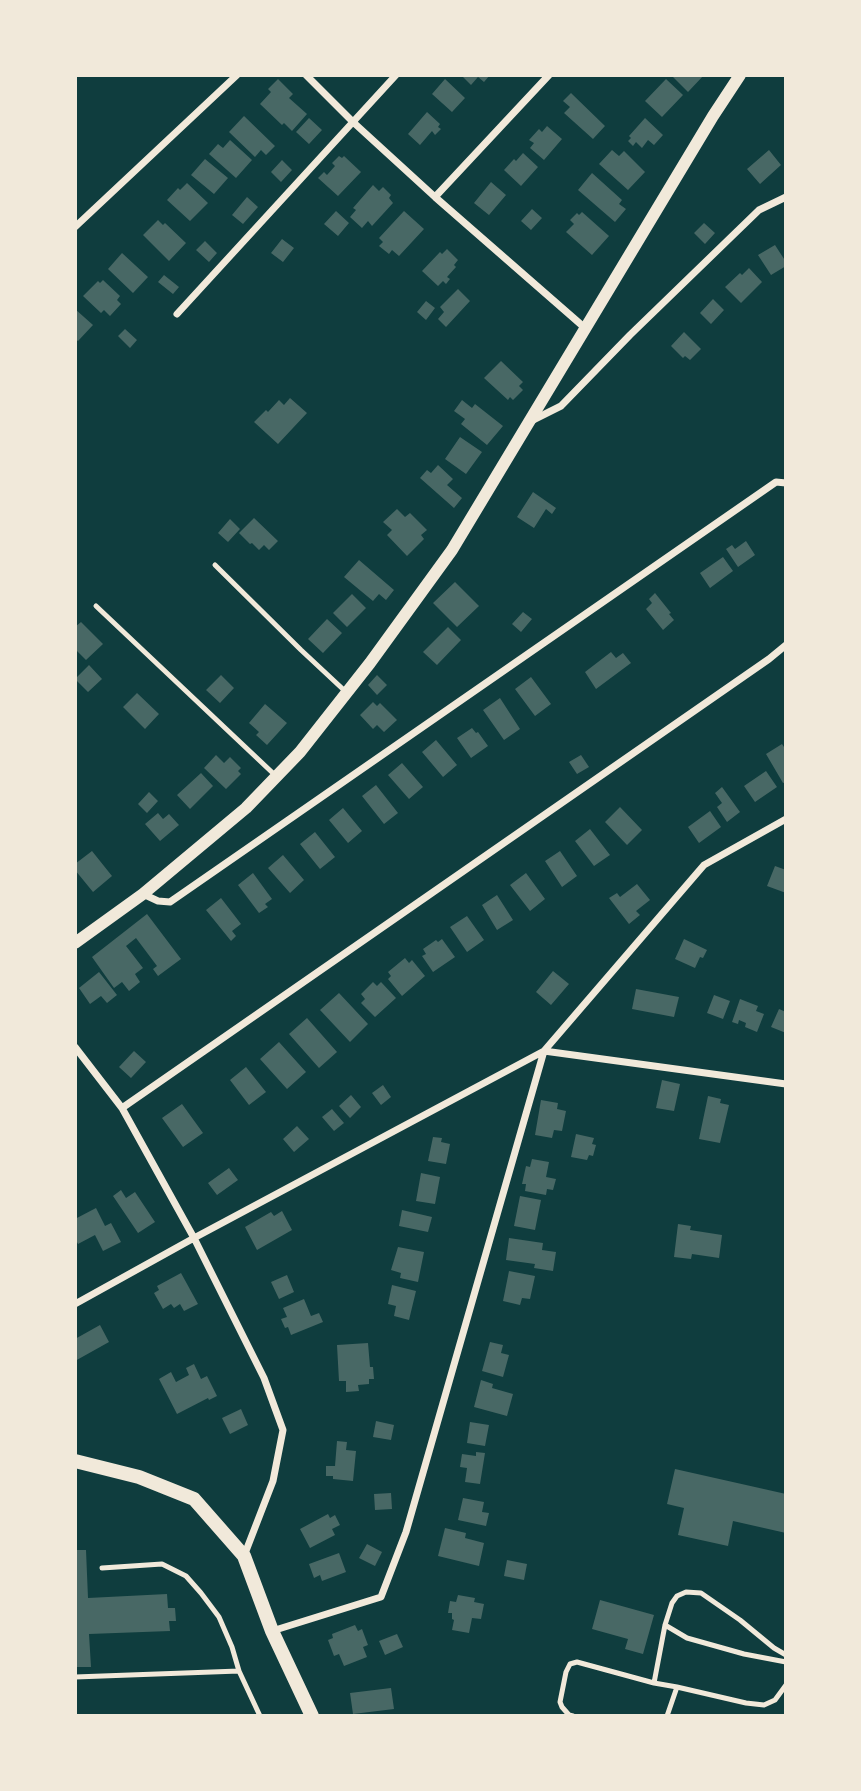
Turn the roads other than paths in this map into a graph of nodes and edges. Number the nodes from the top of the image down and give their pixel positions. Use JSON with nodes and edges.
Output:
{"nodes":[{"id":1,"x":237,"y":75,"type":"edge"},
{"id":2,"x":306,"y":75,"type":"edge"},
{"id":3,"x":396,"y":75,"type":"edge"},
{"id":4,"x":549,"y":75,"type":"edge"},
{"id":5,"x":740,"y":75,"type":"edge"},
{"id":6,"x":352,"y":122,"type":"junction"},
{"id":7,"x":435,"y":197,"type":"junction"},
{"id":8,"x":786,"y":197,"type":"edge"},
{"id":9,"x":75,"y":227,"type":"edge"},
{"id":10,"x":177,"y":314,"type":"dead end"},
{"id":11,"x":585,"y":328,"type":"junction"},
{"id":12,"x":531,"y":421,"type":"junction"},
{"id":13,"x":786,"y":483,"type":"edge"},
{"id":14,"x":215,"y":565,"type":"dead end"},
{"id":15,"x":96,"y":606,"type":"dead end"},
{"id":16,"x":786,"y":645,"type":"edge"},
{"id":17,"x":347,"y":692,"type":"junction"},
{"id":18,"x":276,"y":776,"type":"junction"},
{"id":19,"x":786,"y":819,"type":"edge"},
{"id":20,"x":143,"y":894,"type":"junction"},
{"id":21,"x":75,"y":943,"type":"edge"},
{"id":22,"x":75,"y":1047,"type":"edge"},
{"id":23,"x":544,"y":1051,"type":"junction"},
{"id":24,"x":786,"y":1084,"type":"edge"},
{"id":25,"x":122,"y":1108,"type":"junction"},
{"id":26,"x":194,"y":1238,"type":"junction"},
{"id":27,"x":75,"y":1304,"type":"edge"},
{"id":28,"x":75,"y":1461,"type":"edge"},
{"id":29,"x":244,"y":1556,"type":"junction"},
{"id":30,"x":102,"y":1568,"type":"dead end"},
{"id":31,"x":664,"y":1625,"type":"junction"},
{"id":32,"x":272,"y":1631,"type":"junction"},
{"id":33,"x":786,"y":1655,"type":"edge"},
{"id":34,"x":786,"y":1662,"type":"edge"},
{"id":35,"x":239,"y":1671,"type":"junction"},
{"id":36,"x":75,"y":1677,"type":"edge"},
{"id":37,"x":654,"y":1683,"type":"junction"},
{"id":38,"x":786,"y":1685,"type":"edge"},
{"id":39,"x":677,"y":1687,"type":"junction"},
{"id":40,"x":260,"y":1716,"type":"edge"},
{"id":41,"x":312,"y":1716,"type":"edge"},
{"id":42,"x":573,"y":1716,"type":"edge"},
{"id":43,"x":667,"y":1716,"type":"edge"}],
"edges":[{"from":1,"to":9,"type":"street"},
{"from":2,"to":6,"type":"street"},
{"from":3,"to":6,"type":"street"},
{"from":4,"to":7,"type":"street"},
{"from":5,"to":11,"type":"street"},
{"from":6,"to":7,"type":"street"},
{"from":6,"to":10,"type":"street"},
{"from":7,"to":11,"type":"street"},
{"from":8,"to":12,"type":"street"},
{"from":11,"to":12,"type":"street"},
{"from":12,"to":17,"type":"street"},
{"from":13,"to":20,"type":"street"},
{"from":14,"to":17,"type":"lane"},
{"from":15,"to":18,"type":"lane"},
{"from":16,"to":25,"type":"street"},
{"from":17,"to":18,"type":"street"},
{"from":18,"to":20,"type":"street"},
{"from":19,"to":23,"type":"street"},
{"from":20,"to":21,"type":"street"},
{"from":22,"to":25,"type":"street"},
{"from":23,"to":24,"type":"street"},
{"from":23,"to":26,"type":"street"},
{"from":23,"to":32,"type":"street"},
{"from":25,"to":26,"type":"street"},
{"from":26,"to":27,"type":"street"},
{"from":26,"to":29,"type":"street"},
{"from":28,"to":29,"type":"main road"},
{"from":29,"to":32,"type":"main road"},
{"from":30,"to":35,"type":"lane"},
{"from":31,"to":33,"type":"lane"},
{"from":31,"to":34,"type":"lane"},
{"from":31,"to":37,"type":"lane"},
{"from":32,"to":41,"type":"main road"},
{"from":35,"to":36,"type":"lane"},
{"from":35,"to":40,"type":"lane"},
{"from":37,"to":39,"type":"lane"},
{"from":37,"to":42,"type":"lane"},
{"from":38,"to":39,"type":"lane"},
{"from":39,"to":43,"type":"lane"}]}
